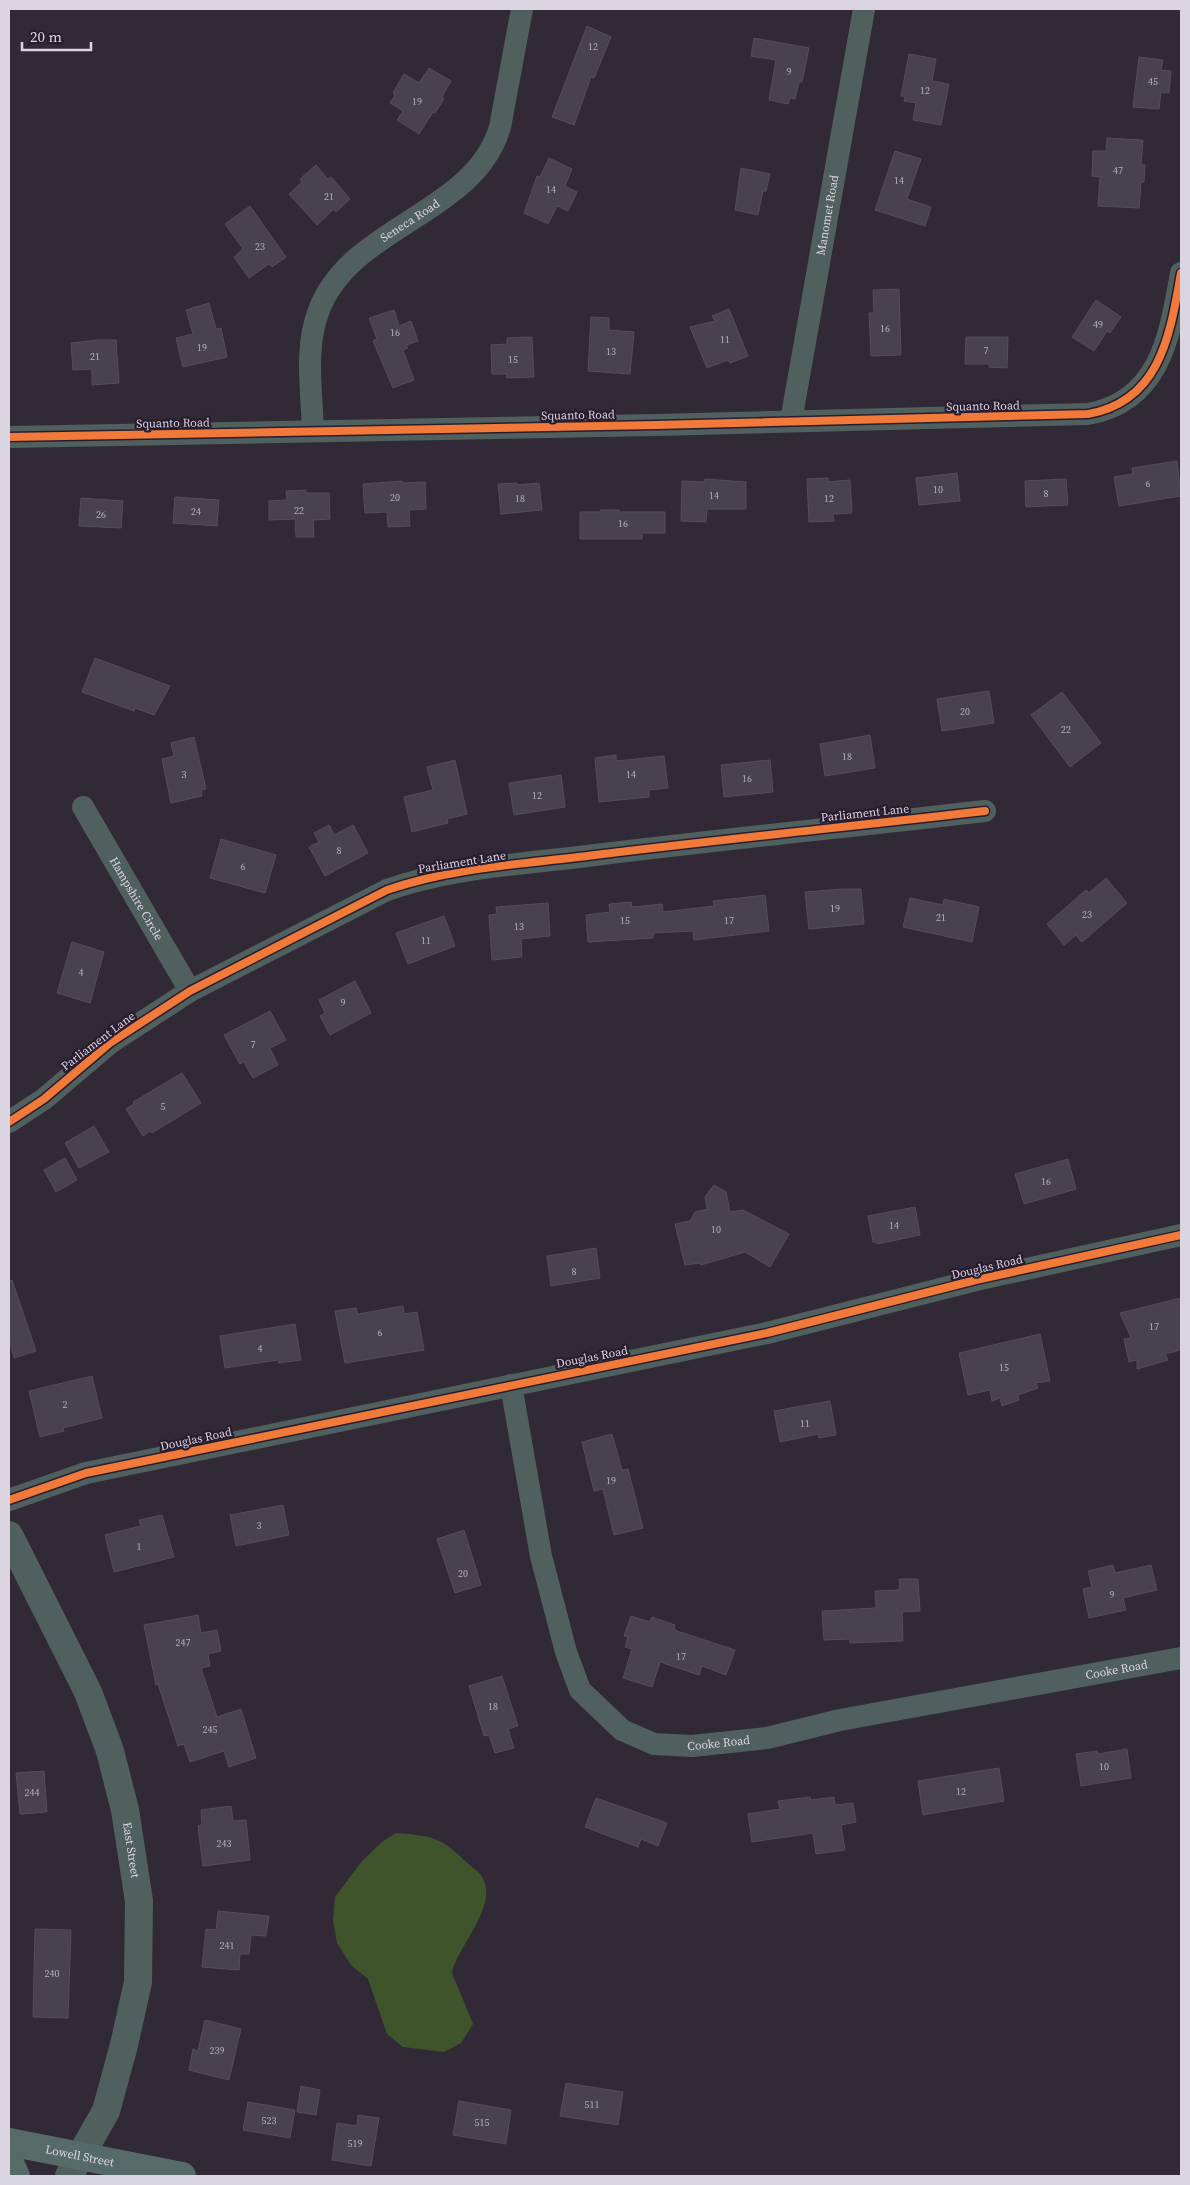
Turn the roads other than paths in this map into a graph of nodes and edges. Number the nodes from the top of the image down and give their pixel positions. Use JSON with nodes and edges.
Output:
{"nodes":[{"id":1,"x":522,"y":9,"type":"edge"},
{"id":2,"x":864,"y":9,"type":"edge"},
{"id":3,"x":1181,"y":273,"type":"edge"},
{"id":4,"x":791,"y":421,"type":"junction"},
{"id":5,"x":313,"y":431,"type":"junction"},
{"id":6,"x":9,"y":437,"type":"edge"},
{"id":7,"x":83,"y":807,"type":"dead end"},
{"id":8,"x":985,"y":812,"type":"dead end"},
{"id":9,"x":190,"y":991,"type":"junction"},
{"id":10,"x":9,"y":1122,"type":"edge"},
{"id":11,"x":1181,"y":1235,"type":"edge"},
{"id":12,"x":510,"y":1385,"type":"junction"},
{"id":13,"x":9,"y":1500,"type":"edge"},
{"id":14,"x":9,"y":1535,"type":"edge"},
{"id":15,"x":1181,"y":1658,"type":"edge"},
{"id":16,"x":9,"y":2142,"type":"edge"},
{"id":17,"x":9,"y":2161,"type":"edge"},
{"id":18,"x":75,"y":2166,"type":"edge"},
{"id":19,"x":16,"y":2176,"type":"edge"},
{"id":20,"x":182,"y":2176,"type":"edge"}],
"edges":[{"from":1,"to":5,"type":"street","name":"Seneca Road"},
{"from":2,"to":4,"type":"street","name":"Manomet Road"},
{"from":3,"to":4,"type":"street","name":"Squanto Road"},
{"from":4,"to":5,"type":"street","name":"Squanto Road"},
{"from":5,"to":6,"type":"street","name":"Squanto Road"},
{"from":7,"to":9,"type":"street","name":"Hampshire Circle"},
{"from":8,"to":9,"type":"street","name":"Parliament Lane"},
{"from":9,"to":10,"type":"street","name":"Parliament Lane"},
{"from":11,"to":12,"type":"street","name":"Douglas Road"},
{"from":12,"to":13,"type":"street","name":"Douglas Road"},
{"from":12,"to":15,"type":"street","name":"Cooke Road"},
{"from":14,"to":18,"type":"street","name":"East Street"},
{"from":16,"to":18,"type":"main road","name":"Lowell Street"},
{"from":17,"to":19,"type":"main road"},
{"from":18,"to":20,"type":"main road","name":"Lowell Street"}]}
